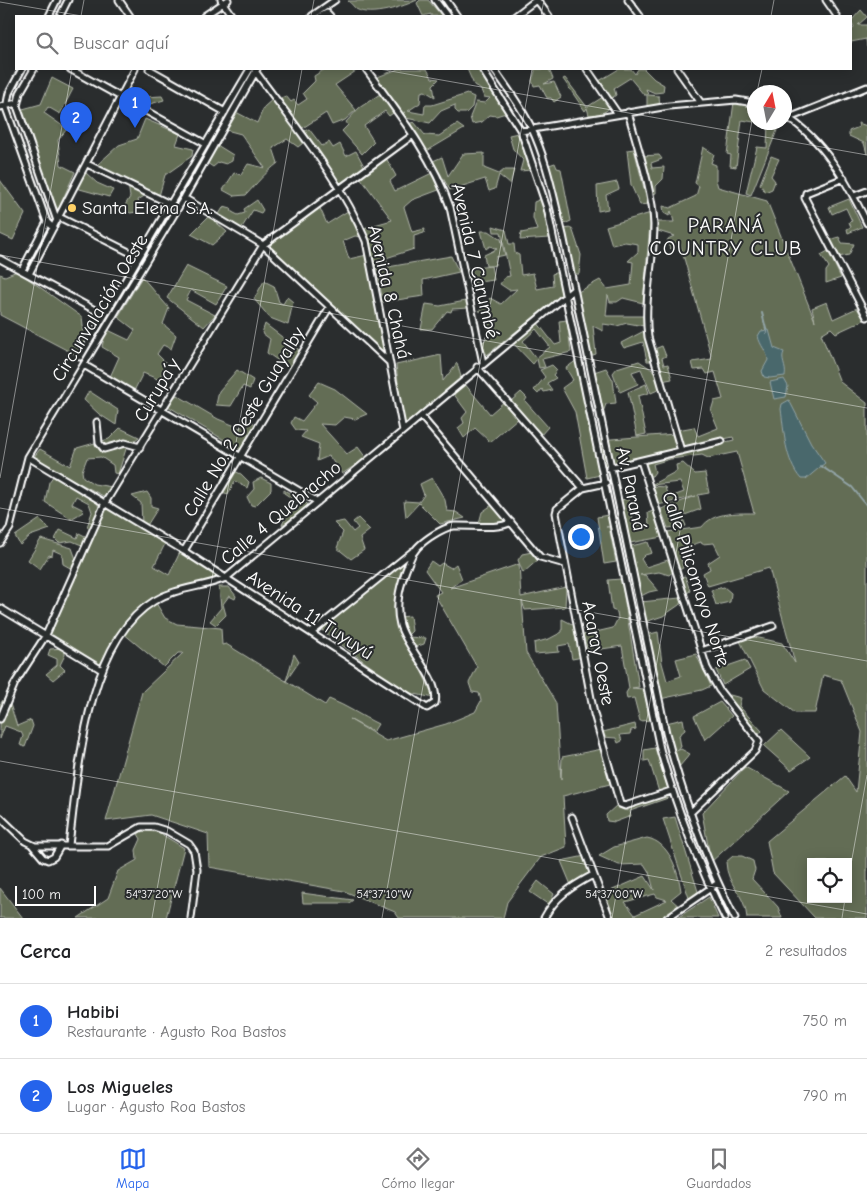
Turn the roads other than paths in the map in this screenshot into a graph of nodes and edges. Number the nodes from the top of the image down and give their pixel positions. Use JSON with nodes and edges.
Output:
{"nodes":[{"id":1,"x":57,"y":0,"type":"edge"},
{"id":2,"x":68,"y":0,"type":"edge"},
{"id":3,"x":119,"y":0,"type":"edge"},
{"id":4,"x":334,"y":0,"type":"edge"},
{"id":5,"x":435,"y":0,"type":"edge"},
{"id":6,"x":446,"y":0,"type":"edge"},
{"id":7,"x":536,"y":0,"type":"edge"},
{"id":8,"x":628,"y":0,"type":"edge"},
{"id":9,"x":826,"y":0,"type":"edge"},
{"id":10,"x":224,"y":1,"type":"edge"},
{"id":11,"x":328,"y":2,"type":"edge"},
{"id":12,"x":50,"y":15,"type":"edge"},
{"id":13,"x":60,"y":15,"type":"edge"},
{"id":14,"x":129,"y":15,"type":"edge"},
{"id":15,"x":205,"y":15,"type":"edge"},
{"id":16,"x":231,"y":15,"type":"edge"},
{"id":17,"x":313,"y":15,"type":"edge"},
{"id":18,"x":445,"y":15,"type":"edge"},
{"id":19,"x":456,"y":15,"type":"edge"},
{"id":20,"x":516,"y":15,"type":"edge"},
{"id":21,"x":548,"y":15,"type":"edge"},
{"id":22,"x":639,"y":15,"type":"edge"},
{"id":23,"x":836,"y":15,"type":"edge"},
{"id":24,"x":21,"y":70,"type":"edge"},
{"id":25,"x":33,"y":70,"type":"edge"},
{"id":26,"x":72,"y":70,"type":"edge"},
{"id":27,"x":134,"y":70,"type":"edge"},
{"id":28,"x":151,"y":70,"type":"edge"},
{"id":29,"x":254,"y":70,"type":"edge"},
{"id":30,"x":367,"y":70,"type":"edge"},
{"id":31,"x":483,"y":70,"type":"edge"},
{"id":32,"x":495,"y":70,"type":"edge"},
{"id":33,"x":588,"y":70,"type":"edge"},
{"id":34,"x":678,"y":70,"type":"edge"},
{"id":35,"x":867,"y":87,"type":"edge"},
{"id":36,"x":120,"y":97,"type":"junction"},
{"id":37,"x":747,"y":102,"type":"edge"},
{"id":38,"x":17,"y":103,"type":"junction"},
{"id":39,"x":701,"y":103,"type":"junction"},
{"id":40,"x":6,"y":104,"type":"junction"},
{"id":41,"x":0,"y":107,"type":"edge"},
{"id":42,"x":226,"y":112,"type":"junction"},
{"id":43,"x":628,"y":112,"type":"junction"},
{"id":44,"x":618,"y":114,"type":"junction"},
{"id":45,"x":792,"y":114,"type":"edge"},
{"id":46,"x":792,"y":120,"type":"edge"},
{"id":47,"x":532,"y":128,"type":"junction"},
{"id":48,"x":521,"y":131,"type":"junction"},
{"id":49,"x":413,"y":135,"type":"junction"},
{"id":50,"x":206,"y":144,"type":"junction"},
{"id":51,"x":87,"y":164,"type":"junction"},
{"id":52,"x":844,"y":178,"type":"junction"},
{"id":53,"x":340,"y":189,"type":"junction"},
{"id":54,"x":867,"y":191,"type":"edge"},
{"id":55,"x":854,"y":196,"type":"junction"},
{"id":56,"x":184,"y":198,"type":"junction"},
{"id":57,"x":170,"y":204,"type":"junction"},
{"id":58,"x":58,"y":219,"type":"junction"},
{"id":59,"x":47,"y":222,"type":"junction"},
{"id":60,"x":867,"y":223,"type":"edge"},
{"id":61,"x":53,"y":228,"type":"junction"},
{"id":62,"x":263,"y":245,"type":"junction"},
{"id":63,"x":139,"y":257,"type":"junction"},
{"id":64,"x":0,"y":259,"type":"edge"},
{"id":65,"x":22,"y":270,"type":"junction"},
{"id":66,"x":28,"y":274,"type":"junction"},
{"id":67,"x":573,"y":290,"type":"junction"},
{"id":68,"x":566,"y":295,"type":"junction"},
{"id":69,"x":329,"y":308,"type":"junction"},
{"id":70,"x":104,"y":315,"type":"junction"},
{"id":71,"x":867,"y":317,"type":"edge"},
{"id":72,"x":80,"y":357,"type":"dead end"},
{"id":73,"x":389,"y":362,"type":"junction"},
{"id":74,"x":483,"y":363,"type":"junction"},
{"id":75,"x":84,"y":365,"type":"junction"},
{"id":76,"x":477,"y":367,"type":"junction"},
{"id":77,"x":163,"y":410,"type":"junction"},
{"id":78,"x":421,"y":416,"type":"junction"},
{"id":79,"x":96,"y":422,"type":"dead end"},
{"id":80,"x":404,"y":430,"type":"junction"},
{"id":81,"x":722,"y":442,"type":"dead end"},
{"id":82,"x":140,"y":447,"type":"junction"},
{"id":83,"x":681,"y":451,"type":"junction"},
{"id":84,"x":28,"y":456,"type":"junction"},
{"id":85,"x":242,"y":458,"type":"junction"},
{"id":86,"x":641,"y":461,"type":"junction"},
{"id":87,"x":611,"y":467,"type":"junction"},
{"id":88,"x":603,"y":469,"type":"junction"},
{"id":89,"x":606,"y":483,"type":"junction"},
{"id":90,"x":583,"y":488,"type":"junction"},
{"id":91,"x":318,"y":502,"type":"junction"},
{"id":92,"x":105,"y":503,"type":"junction"},
{"id":93,"x":511,"y":522,"type":"junction"},
{"id":94,"x":0,"y":543,"type":"edge"},
{"id":95,"x":415,"y":549,"type":"junction"},
{"id":96,"x":184,"y":551,"type":"junction"},
{"id":97,"x":565,"y":564,"type":"junction"},
{"id":98,"x":226,"y":578,"type":"junction"},
{"id":99,"x":0,"y":608,"type":"edge"},
{"id":100,"x":773,"y":626,"type":"dead end"},
{"id":101,"x":310,"y":633,"type":"junction"},
{"id":102,"x":46,"y":635,"type":"junction"},
{"id":103,"x":701,"y":651,"type":"junction"},
{"id":104,"x":102,"y":670,"type":"junction"},
{"id":105,"x":660,"y":706,"type":"junction"},
{"id":106,"x":652,"y":709,"type":"junction"},
{"id":107,"x":0,"y":719,"type":"edge"},
{"id":108,"x":672,"y":791,"type":"junction"},
{"id":109,"x":690,"y":813,"type":"junction"},
{"id":110,"x":0,"y":817,"type":"edge"},
{"id":111,"x":572,"y":817,"type":"dead end"},
{"id":112,"x":61,"y":845,"type":"junction"},
{"id":113,"x":69,"y":845,"type":"junction"},
{"id":114,"x":32,"y":846,"type":"junction"},
{"id":115,"x":592,"y":875,"type":"junction"},
{"id":116,"x":718,"y":883,"type":"junction"},
{"id":117,"x":710,"y":888,"type":"junction"},
{"id":118,"x":191,"y":918,"type":"edge"},
{"id":119,"x":544,"y":918,"type":"edge"},
{"id":120,"x":610,"y":918,"type":"edge"},
{"id":121,"x":667,"y":918,"type":"edge"},
{"id":122,"x":725,"y":918,"type":"edge"},
{"id":123,"x":735,"y":918,"type":"edge"}],
"edges":[{"from":1,"to":12,"type":"street"},
{"from":2,"to":13,"type":"street"},
{"from":3,"to":14,"type":"street"},
{"from":4,"to":11,"type":"street"},
{"from":5,"to":18,"type":"street"},
{"from":6,"to":19,"type":"street"},
{"from":7,"to":20,"type":"street"},
{"from":7,"to":21,"type":"street"},
{"from":8,"to":22,"type":"street"},
{"from":9,"to":23,"type":"street"},
{"from":10,"to":15,"type":"street"},
{"from":10,"to":16,"type":"street"},
{"from":11,"to":17,"type":"street"},
{"from":24,"to":40,"type":"street"},
{"from":25,"to":38,"type":"street"},
{"from":26,"to":36,"type":"street"},
{"from":27,"to":36,"type":"street"},
{"from":28,"to":42,"type":"street"},
{"from":29,"to":42,"type":"street"},
{"from":29,"to":53,"type":"street","name":"Avenida 8 Chahá"},
{"from":29,"to":56,"type":"street","name":"Circunvalación Oeste"},
{"from":30,"to":49,"type":"street","name":"Avenida 7 Carumbé"},
{"from":31,"to":48,"type":"street","name":"Av. Paraná"},
{"from":32,"to":47,"type":"street","name":"Av. Paraná"},
{"from":33,"to":44,"type":"street"},
{"from":34,"to":39,"type":"street"},
{"from":35,"to":45,"type":"street"},
{"from":36,"to":50,"type":"street"},
{"from":36,"to":51,"type":"street"},
{"from":37,"to":39,"type":"street"},
{"from":38,"to":40,"type":"street"},
{"from":38,"to":58,"type":"street"},
{"from":39,"to":43,"type":"street"},
{"from":40,"to":41,"type":"street"},
{"from":40,"to":59,"type":"street"},
{"from":42,"to":50,"type":"street"},
{"from":43,"to":44,"type":"street"},
{"from":43,"to":83,"type":"street"},
{"from":44,"to":47,"type":"street"},
{"from":46,"to":52,"type":"street"},
{"from":47,"to":48,"type":"street"},
{"from":47,"to":67,"type":"street","name":"Av. Paraná"},
{"from":48,"to":68,"type":"street","name":"Av. Paraná"},
{"from":49,"to":53,"type":"street","name":"Curupa´y"},
{"from":49,"to":74,"type":"street","name":"Avenida 7 Carumbé"},
{"from":50,"to":57,"type":"street"},
{"from":51,"to":57,"type":"street"},
{"from":51,"to":58,"type":"street"},
{"from":52,"to":55,"type":"street"},
{"from":52,"to":71,"type":"street"},
{"from":53,"to":62,"type":"street","name":"Curupa´y"},
{"from":53,"to":73,"type":"street","name":"Avenida 8 Chahá"},
{"from":54,"to":55,"type":"street"},
{"from":55,"to":60,"type":"street"},
{"from":56,"to":62,"type":"street"},
{"from":56,"to":75,"type":"street","name":"Circunvalación Oeste"},
{"from":57,"to":63,"type":"street"},
{"from":58,"to":61,"type":"street"},
{"from":58,"to":63,"type":"street"},
{"from":59,"to":61,"type":"street"},
{"from":59,"to":65,"type":"street"},
{"from":61,"to":66,"type":"street"},
{"from":62,"to":69,"type":"street"},
{"from":62,"to":77,"type":"street","name":"Curupa´y"},
{"from":63,"to":70,"type":"street"},
{"from":64,"to":65,"type":"street"},
{"from":65,"to":66,"type":"street"},
{"from":66,"to":70,"type":"street"},
{"from":67,"to":68,"type":"street","name":"Calle 4 Quebracho"},
{"from":67,"to":87,"type":"street","name":"Av. Paraná"},
{"from":68,"to":74,"type":"street","name":"Calle 4 Quebracho"},
{"from":68,"to":88,"type":"street","name":"Av. Paraná"},
{"from":69,"to":73,"type":"street"},
{"from":69,"to":85,"type":"street","name":"Calle No. 2 Oeste Guayalby"},
{"from":70,"to":72,"type":"street"},
{"from":73,"to":80,"type":"street","name":"Avenida 8 Chahá"},
{"from":74,"to":76,"type":"street","name":"Calle 4 Quebracho"},
{"from":75,"to":77,"type":"street"},
{"from":75,"to":84,"type":"street","name":"Circunvalación Oeste"},
{"from":76,"to":78,"type":"street","name":"Calle 4 Quebracho"},
{"from":76,"to":90,"type":"street","name":"Avenida 7 Carumbé"},
{"from":77,"to":82,"type":"street","name":"Curupa´y"},
{"from":77,"to":85,"type":"street"},
{"from":78,"to":80,"type":"street","name":"Calle 4 Quebracho"},
{"from":78,"to":93,"type":"street"},
{"from":79,"to":82,"type":"street"},
{"from":80,"to":91,"type":"street","name":"Calle 4 Quebracho"},
{"from":81,"to":83,"type":"street"},
{"from":82,"to":92,"type":"street","name":"Curupa´y"},
{"from":83,"to":86,"type":"street"},
{"from":84,"to":92,"type":"street","name":"Avenida 11 Tuyuyú"},
{"from":84,"to":94,"type":"street","name":"Circunvalación Oeste"},
{"from":85,"to":91,"type":"street"},
{"from":85,"to":96,"type":"street","name":"Calle No. 2 Oeste Guayalby"},
{"from":86,"to":87,"type":"street"},
{"from":86,"to":103,"type":"street","name":"Calle Pilicomayo Norte"},
{"from":87,"to":88,"type":"street"},
{"from":87,"to":105,"type":"street","name":"Av. Paraná"},
{"from":88,"to":89,"type":"street","name":"Av. Paraná"},
{"from":89,"to":90,"type":"street","name":"Acaray Oeste"},
{"from":89,"to":106,"type":"street","name":"Av. Paraná"},
{"from":90,"to":97,"type":"street","name":"Acaray Oeste"},
{"from":91,"to":98,"type":"street","name":"Calle 4 Quebracho"},
{"from":92,"to":96,"type":"street","name":"Avenida 11 Tuyuyú"},
{"from":92,"to":102,"type":"street","name":"Curupa´y"},
{"from":93,"to":95,"type":"street"},
{"from":93,"to":97,"type":"street"},
{"from":95,"to":101,"type":"street"},
{"from":95,"to":101,"type":"street","name":"Avenida 11 Tuyuyú"},
{"from":96,"to":98,"type":"street","name":"Avenida 11 Tuyuyú"},
{"from":97,"to":108,"type":"street","name":"Acaray Oeste"},
{"from":98,"to":101,"type":"street","name":"Avenida 11 Tuyuyú"},
{"from":98,"to":104,"type":"street","name":"Calle 4 Quebracho"},
{"from":99,"to":102,"type":"street"},
{"from":100,"to":103,"type":"street"},
{"from":102,"to":104,"type":"street"},
{"from":102,"to":107,"type":"street","name":"Curupa´y"},
{"from":103,"to":109,"type":"street","name":"Calle Pilicomayo Norte"},
{"from":104,"to":113,"type":"street","name":"Calle 4 Quebracho"},
{"from":105,"to":106,"type":"street"},
{"from":105,"to":109,"type":"street","name":"Av. Paraná"},
{"from":106,"to":108,"type":"street","name":"Av. Paraná"},
{"from":108,"to":117,"type":"street","name":"Av. Paraná"},
{"from":109,"to":116,"type":"street","name":"Av. Paraná"},
{"from":110,"to":114,"type":"street"},
{"from":111,"to":115,"type":"street"},
{"from":112,"to":113,"type":"street"},
{"from":112,"to":114,"type":"street"},
{"from":112,"to":114,"type":"street"},
{"from":113,"to":118,"type":"street"},
{"from":115,"to":119,"type":"street"},
{"from":115,"to":120,"type":"street"},
{"from":116,"to":117,"type":"street"},
{"from":116,"to":123,"type":"street","name":"Av. Paraná"},
{"from":117,"to":121,"type":"street"},
{"from":117,"to":122,"type":"street","name":"Av. Paraná"}]}
